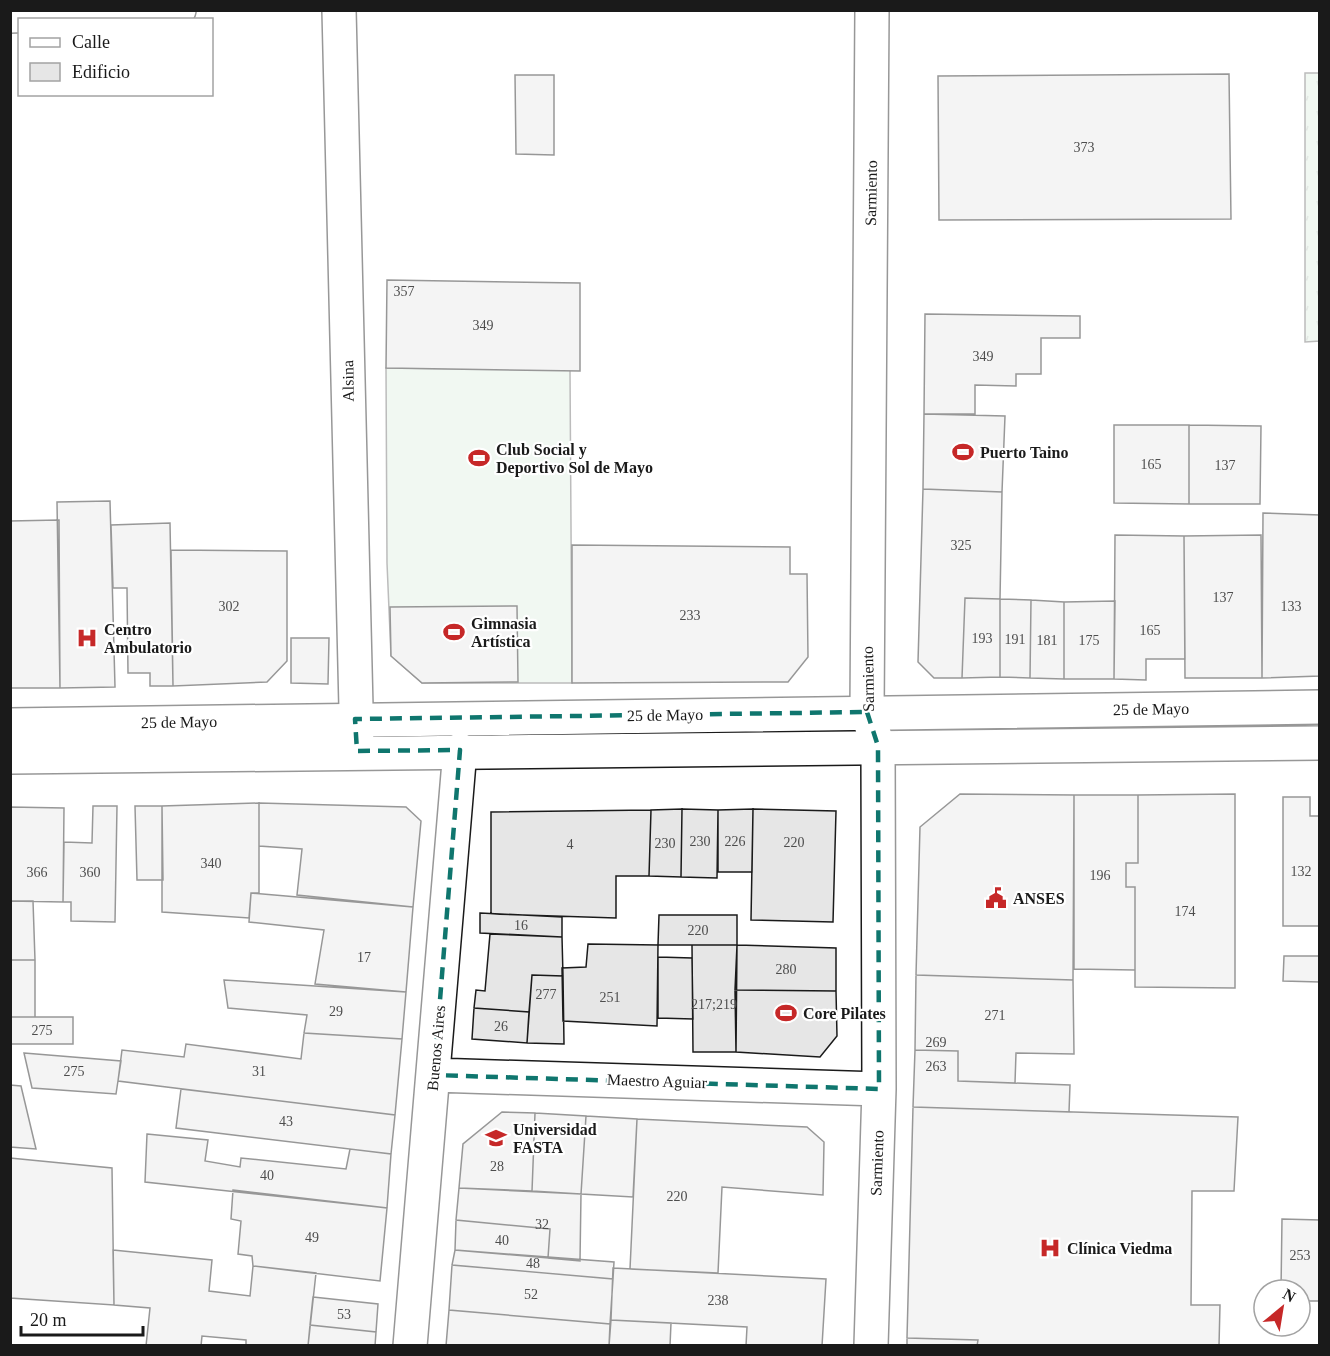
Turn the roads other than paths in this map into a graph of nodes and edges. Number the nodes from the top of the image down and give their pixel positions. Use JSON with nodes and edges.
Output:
{"nodes":[{"id":1,"x":179,"y":10,"type":"edge"},
{"id":2,"x":339,"y":10,"type":"edge"},
{"id":3,"x":873,"y":10,"type":"edge"},
{"id":4,"x":10,"y":16,"type":"edge"},
{"id":5,"x":1320,"y":707,"type":"edge"},
{"id":6,"x":867,"y":712,"type":"junction"},
{"id":7,"x":355,"y":719,"type":"junction"},
{"id":8,"x":10,"y":724,"type":"edge"},
{"id":9,"x":1320,"y":742,"type":"edge"},
{"id":10,"x":878,"y":746,"type":"junction"},
{"id":11,"x":460,"y":750,"type":"junction"},
{"id":12,"x":357,"y":751,"type":"junction"},
{"id":13,"x":10,"y":757,"type":"edge"},
{"id":14,"x":434,"y":1075,"type":"junction"},
{"id":15,"x":879,"y":1089,"type":"junction"},
{"id":16,"x":410,"y":1346,"type":"edge"},
{"id":17,"x":871,"y":1346,"type":"edge"}],
"edges":[{"from":1,"to":4,"type":"street"},
{"from":2,"to":7,"type":"street","name":"Alsina"},
{"from":3,"to":6,"type":"street","name":"Sarmiento"},
{"from":5,"to":6,"type":"street","name":"25 de Mayo"},
{"from":6,"to":7,"type":"street","name":"25 de Mayo"},
{"from":6,"to":10,"type":"street","name":"Sarmiento"},
{"from":7,"to":8,"type":"street","name":"25 de Mayo"},
{"from":7,"to":12,"type":"street","name":"Alsina"},
{"from":9,"to":10,"type":"street","name":"25 de Mayo"},
{"from":10,"to":11,"type":"street","name":"25 de Mayo"},
{"from":10,"to":15,"type":"street","name":"Sarmiento"},
{"from":11,"to":12,"type":"street","name":"25 de Mayo"},
{"from":11,"to":14,"type":"street","name":"Buenos Aires"},
{"from":12,"to":13,"type":"street","name":"25 de Mayo"},
{"from":14,"to":15,"type":"street","name":"Maestro Aguiar"},
{"from":14,"to":16,"type":"street","name":"Buenos Aires"},
{"from":15,"to":17,"type":"street","name":"Sarmiento"}]}
